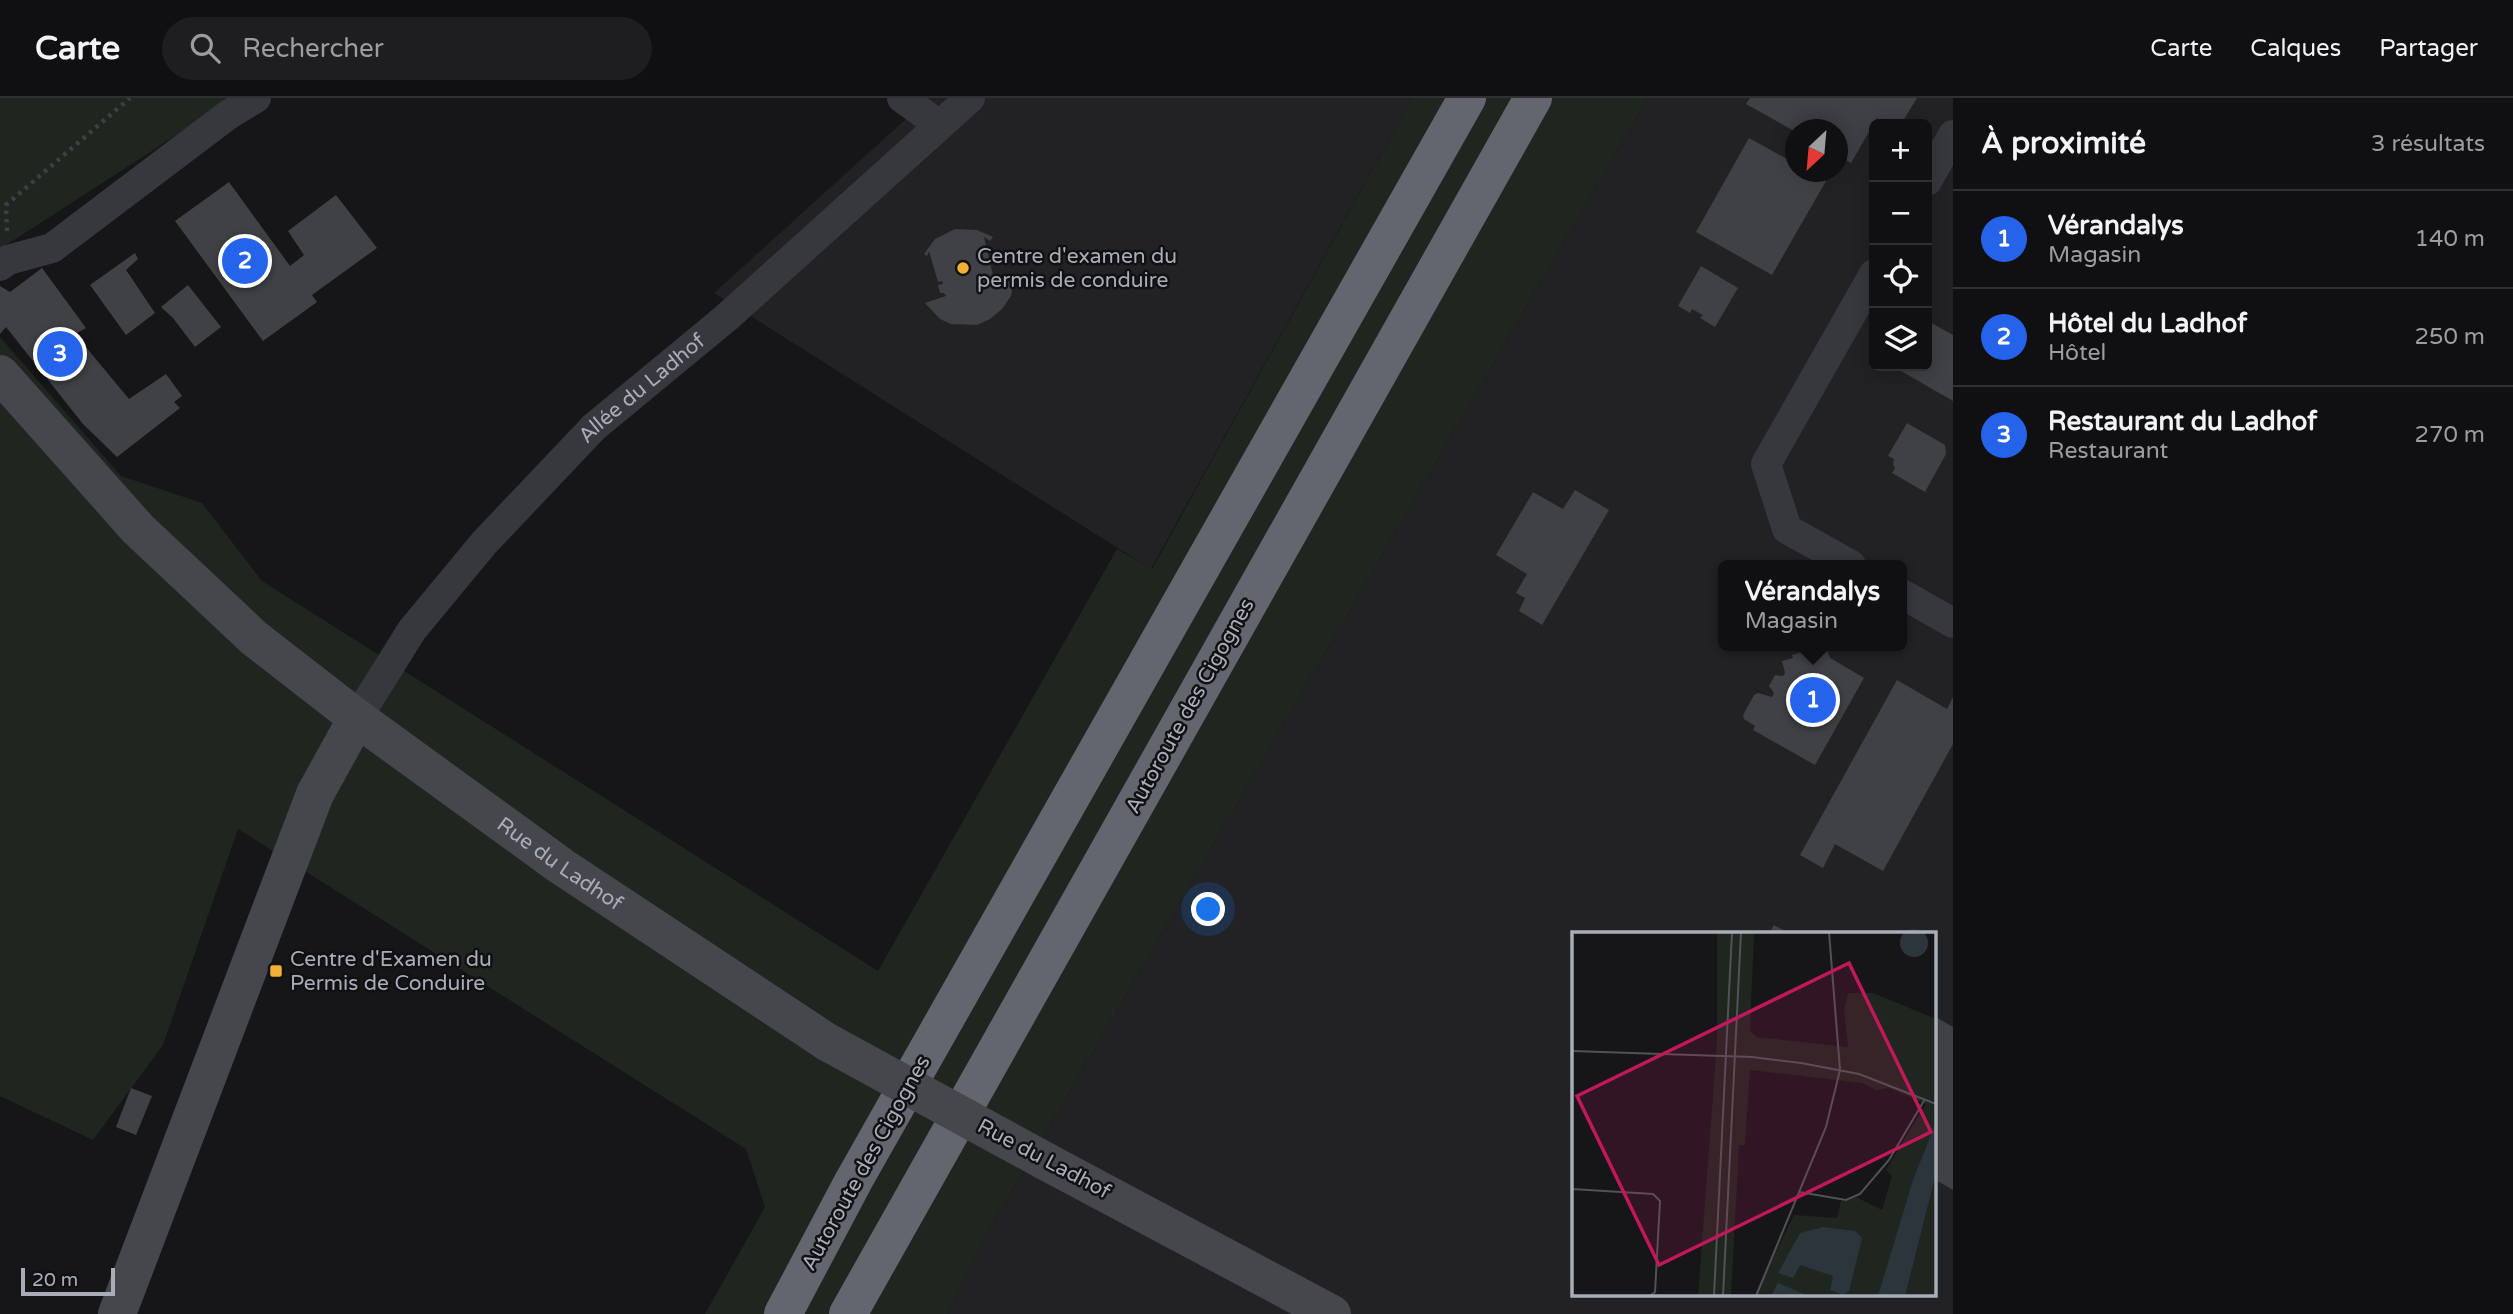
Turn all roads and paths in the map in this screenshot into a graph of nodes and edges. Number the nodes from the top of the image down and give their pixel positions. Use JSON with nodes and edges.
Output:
{"nodes":[{"id":1,"x":130,"y":98,"type":"edge"},
{"id":2,"x":256,"y":98,"type":"edge"},
{"id":3,"x":902,"y":98,"type":"edge"},
{"id":4,"x":970,"y":98,"type":"edge"},
{"id":5,"x":1467,"y":98,"type":"edge"},
{"id":6,"x":1533,"y":98,"type":"edge"},
{"id":7,"x":939,"y":125,"type":"junction"},
{"id":8,"x":1953,"y":135,"type":"edge"},
{"id":9,"x":1932,"y":172,"type":"edge"},
{"id":10,"x":4,"y":263,"type":"edge"},
{"id":11,"x":1869,"y":283,"type":"edge"},
{"id":12,"x":0,"y":374,"type":"edge"},
{"id":13,"x":1842,"y":560,"type":"edge"},
{"id":14,"x":1907,"y":597,"type":"edge"},
{"id":15,"x":1953,"y":623,"type":"edge"},
{"id":16,"x":357,"y":718,"type":"junction"},
{"id":17,"x":117,"y":1314,"type":"edge"},
{"id":18,"x":783,"y":1314,"type":"edge"},
{"id":19,"x":848,"y":1314,"type":"edge"},
{"id":20,"x":1332,"y":1314,"type":"edge"}],
"edges":[{"from":1,"to":10,"type":"path"},
{"from":2,"to":10,"type":"street"},
{"from":3,"to":7,"type":"street"},
{"from":4,"to":7,"type":"street","name":"Allée du Ladhof"},
{"from":5,"to":18,"type":"highway","name":"Autoroute des Cigognes"},
{"from":6,"to":19,"type":"highway","name":"Autoroute des Cigognes"},
{"from":7,"to":16,"type":"street","name":"Allée du Ladhof"},
{"from":8,"to":9,"type":"street"},
{"from":11,"to":13,"type":"street"},
{"from":12,"to":16,"type":"main road","name":"Rue du Ladhof"},
{"from":14,"to":15,"type":"street"},
{"from":16,"to":17,"type":"main road"},
{"from":16,"to":20,"type":"main road","name":"Rue du Ladhof","bridge":true}]}
